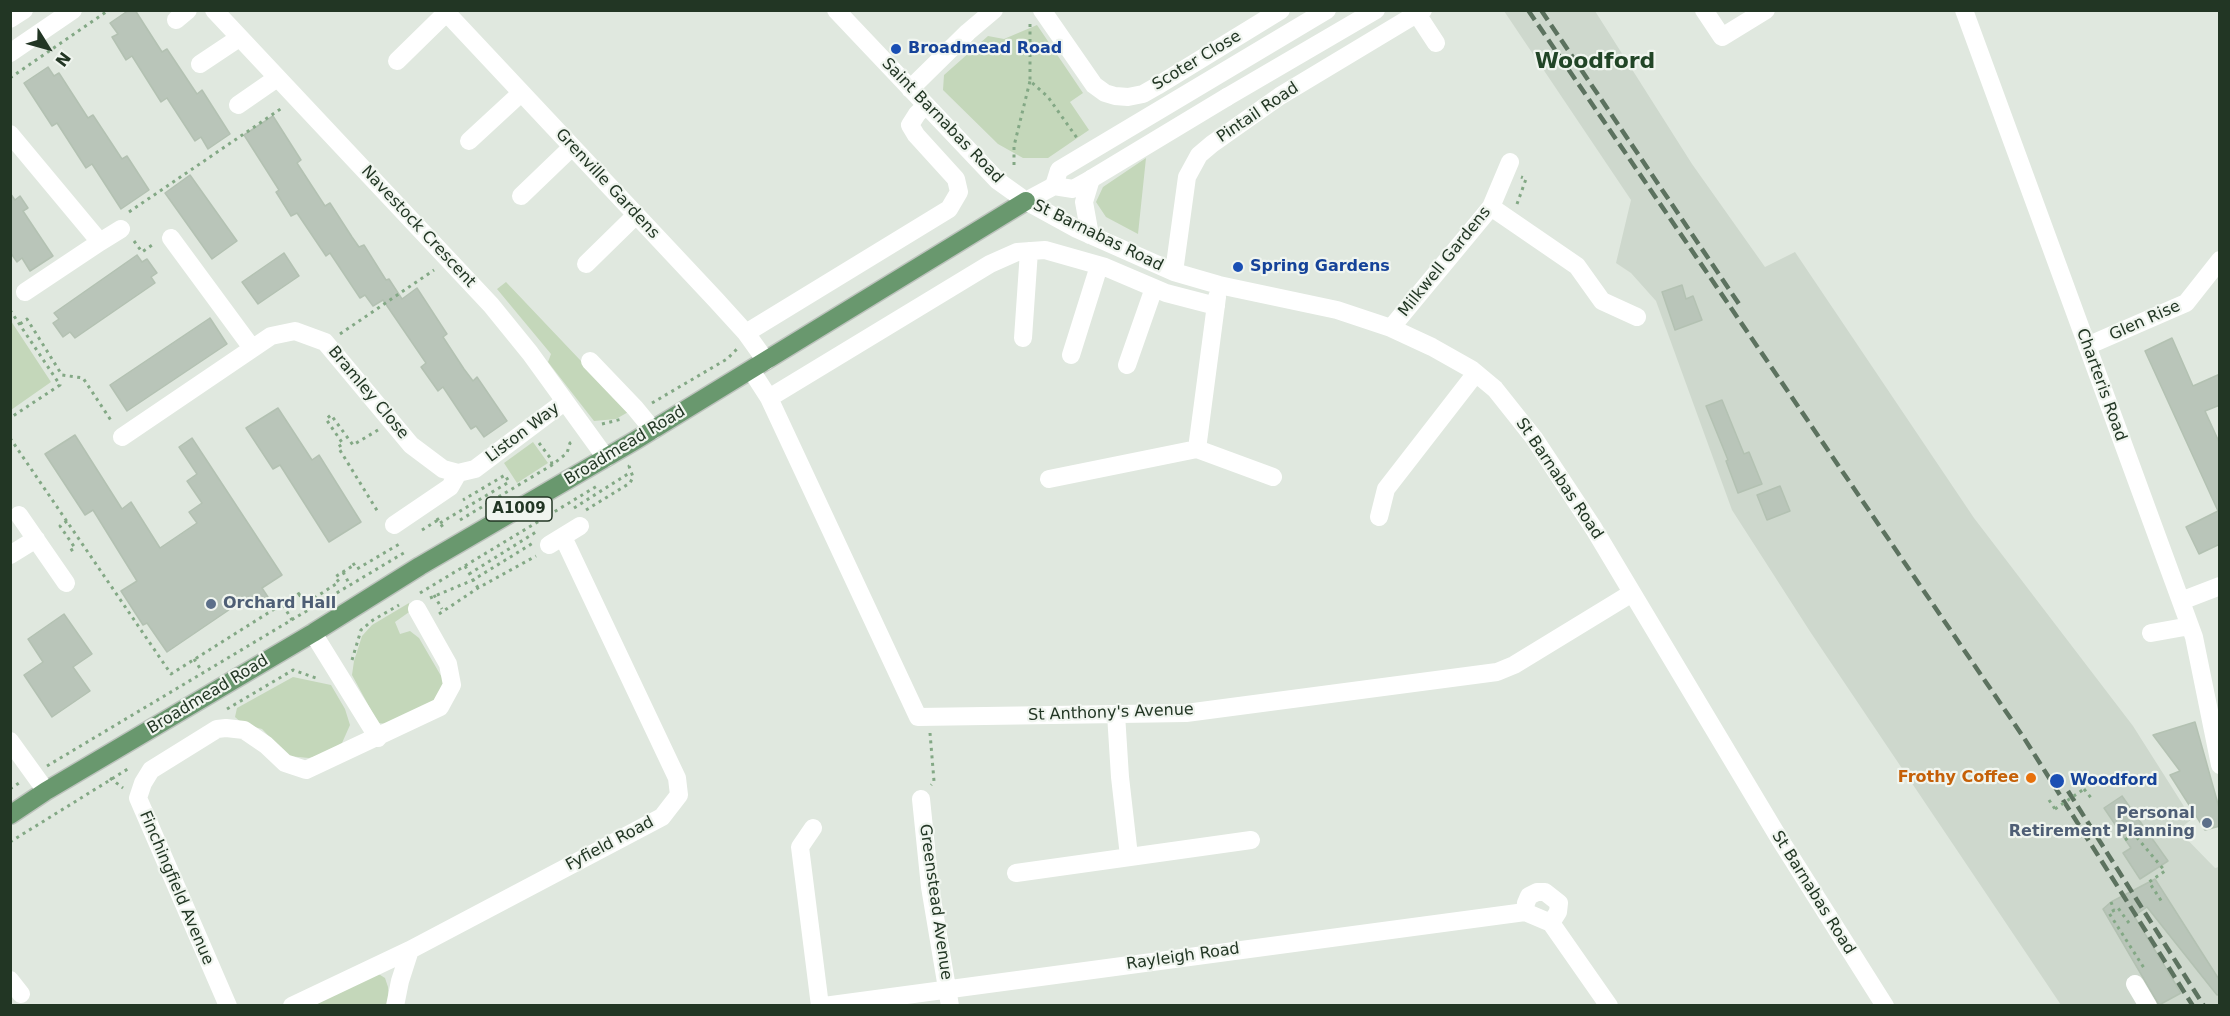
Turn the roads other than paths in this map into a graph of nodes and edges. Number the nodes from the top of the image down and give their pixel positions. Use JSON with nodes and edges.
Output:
{"nodes":[{"id":1,"x":24,"y":10,"type":"edge"},
{"id":2,"x":73,"y":10,"type":"edge"},
{"id":3,"x":214,"y":10,"type":"edge"},
{"id":4,"x":836,"y":10,"type":"edge"},
{"id":5,"x":994,"y":10,"type":"edge"},
{"id":6,"x":1281,"y":10,"type":"edge"},
{"id":7,"x":1327,"y":10,"type":"edge"},
{"id":8,"x":1376,"y":10,"type":"edge"},
{"id":9,"x":1704,"y":10,"type":"edge"},
{"id":10,"x":1766,"y":10,"type":"edge"},
{"id":11,"x":1964,"y":10,"type":"edge"},
{"id":12,"x":445,"y":12,"type":"edge"},
{"id":13,"x":1420,"y":12,"type":"edge"},
{"id":14,"x":1036,"y":16,"type":"edge"},
{"id":15,"x":1250,"y":18,"type":"edge"},
{"id":16,"x":10,"y":19,"type":"edge"},
{"id":17,"x":239,"y":38,"type":"junction"},
{"id":18,"x":1437,"y":43,"type":"dead end"},
{"id":19,"x":10,"y":53,"type":"edge"},
{"id":20,"x":397,"y":61,"type":"dead end"},
{"id":21,"x":201,"y":64,"type":"dead end"},
{"id":22,"x":277,"y":78,"type":"junction"},
{"id":23,"x":910,"y":88,"type":"junction"},
{"id":24,"x":521,"y":93,"type":"junction"},
{"id":25,"x":238,"y":105,"type":"dead end"},
{"id":26,"x":926,"y":105,"type":"junction"},
{"id":27,"x":10,"y":134,"type":"edge"},
{"id":28,"x":469,"y":141,"type":"dead end"},
{"id":29,"x":572,"y":147,"type":"junction"},
{"id":30,"x":1510,"y":162,"type":"dead end"},
{"id":31,"x":1090,"y":179,"type":"junction"},
{"id":32,"x":1054,"y":186,"type":"junction"},
{"id":33,"x":521,"y":196,"type":"dead end"},
{"id":34,"x":1026,"y":201,"type":"junction"},
{"id":35,"x":1491,"y":207,"type":"junction"},
{"id":36,"x":636,"y":215,"type":"junction"},
{"id":37,"x":122,"y":222,"type":"road end"},
{"id":38,"x":1090,"y":236,"type":"junction"},
{"id":39,"x":171,"y":238,"type":"road end"},
{"id":40,"x":100,"y":242,"type":"junction"},
{"id":41,"x":1029,"y":251,"type":"junction"},
{"id":42,"x":2220,"y":260,"type":"edge"},
{"id":43,"x":586,"y":264,"type":"dead end"},
{"id":44,"x":1099,"y":266,"type":"junction"},
{"id":45,"x":1174,"y":272,"type":"junction"},
{"id":46,"x":1219,"y":285,"type":"junction"},
{"id":47,"x":1155,"y":288,"type":"junction"},
{"id":48,"x":25,"y":291,"type":"dead end"},
{"id":49,"x":1216,"y":306,"type":"junction"},
{"id":50,"x":1637,"y":317,"type":"dead end"},
{"id":51,"x":1391,"y":328,"type":"junction"},
{"id":52,"x":748,"y":335,"type":"junction"},
{"id":53,"x":1023,"y":338,"type":"dead end"},
{"id":54,"x":2087,"y":346,"type":"junction"},
{"id":55,"x":252,"y":348,"type":"junction"},
{"id":56,"x":1071,"y":355,"type":"dead end"},
{"id":57,"x":590,"y":361,"type":"dead end"},
{"id":58,"x":1127,"y":365,"type":"dead end"},
{"id":59,"x":758,"y":366,"type":"junction"},
{"id":60,"x":1476,"y":373,"type":"junction"},
{"id":61,"x":769,"y":398,"type":"junction"},
{"id":62,"x":564,"y":402,"type":"junction"},
{"id":63,"x":653,"y":430,"type":"junction"},
{"id":64,"x":122,"y":437,"type":"road end"},
{"id":65,"x":1197,"y":449,"type":"junction"},
{"id":66,"x":606,"y":458,"type":"junction"},
{"id":67,"x":458,"y":473,"type":"junction"},
{"id":68,"x":1273,"y":477,"type":"dead end"},
{"id":69,"x":1049,"y":479,"type":"dead end"},
{"id":70,"x":19,"y":515,"type":"dead end"},
{"id":71,"x":1379,"y":517,"type":"dead end"},
{"id":72,"x":394,"y":525,"type":"dead end"},
{"id":73,"x":580,"y":526,"type":"dead end"},
{"id":74,"x":36,"y":539,"type":"junction"},
{"id":75,"x":10,"y":555,"type":"edge"},
{"id":76,"x":66,"y":583,"type":"dead end"},
{"id":77,"x":2220,"y":586,"type":"edge"},
{"id":78,"x":1632,"y":593,"type":"junction"},
{"id":79,"x":2181,"y":601,"type":"junction"},
{"id":80,"x":417,"y":609,"type":"dead end"},
{"id":81,"x":2190,"y":626,"type":"junction"},
{"id":82,"x":313,"y":633,"type":"junction"},
{"id":83,"x":2151,"y":633,"type":"dead end"},
{"id":84,"x":1116,"y":714,"type":"junction"},
{"id":85,"x":378,"y":738,"type":"junction"},
{"id":86,"x":10,"y":741,"type":"edge"},
{"id":87,"x":2220,"y":765,"type":"edge"},
{"id":88,"x":46,"y":791,"type":"junction"},
{"id":89,"x":921,"y":799,"type":"road end"},
{"id":90,"x":10,"y":815,"type":"edge"},
{"id":91,"x":813,"y":828,"type":"dead end"},
{"id":92,"x":1251,"y":840,"type":"dead end"},
{"id":93,"x":1129,"y":856,"type":"junction"},
{"id":94,"x":1016,"y":873,"type":"dead end"},
{"id":95,"x":410,"y":950,"type":"junction"},
{"id":96,"x":2141,"y":978,"type":"road end"},
{"id":97,"x":949,"y":997,"type":"edge"},
{"id":98,"x":228,"y":1005,"type":"edge"},
{"id":99,"x":292,"y":1005,"type":"edge"},
{"id":100,"x":395,"y":1005,"type":"edge"},
{"id":101,"x":822,"y":1005,"type":"edge"},
{"id":102,"x":1609,"y":1005,"type":"edge"},
{"id":103,"x":1885,"y":1005,"type":"edge"},
{"id":104,"x":2148,"y":1005,"type":"edge"}],
"edges":[{"from":1,"to":16,"type":"street"},
{"from":2,"to":19,"type":"street"},
{"from":3,"to":17,"type":"street","name":"Navestock Crescent"},
{"from":4,"to":23,"type":"street","name":"Saint Barnabas Road"},
{"from":5,"to":23,"type":"street"},
{"from":6,"to":15,"type":"street","name":"Scoter Close"},
{"from":7,"to":32,"type":"street","name":"Broadmead Road","number":"A1009","bridge":true},
{"from":8,"to":31,"type":"street","name":"Broadmead Road","number":"A1009","bridge":true},
{"from":9,"to":10,"type":"street"},
{"from":11,"to":54,"type":"street","name":"Charteris Road"},
{"from":12,"to":20,"type":"street"},
{"from":12,"to":24,"type":"street","name":"Grenville Gardens"},
{"from":13,"to":18,"type":"street"},
{"from":13,"to":45,"type":"street","name":"Pintail Road"},
{"from":14,"to":15,"type":"street","name":"Scoter Close"},
{"from":17,"to":21,"type":"street"},
{"from":17,"to":22,"type":"street","name":"Navestock Crescent"},
{"from":22,"to":25,"type":"street"},
{"from":22,"to":62,"type":"street","name":"Navestock Crescent"},
{"from":23,"to":26,"type":"street","name":"Saint Barnabas Road"},
{"from":24,"to":28,"type":"street"},
{"from":24,"to":29,"type":"street","name":"Grenville Gardens"},
{"from":26,"to":34,"type":"street","name":"Saint Barnabas Road"},
{"from":26,"to":52,"type":"street"},
{"from":27,"to":40,"type":"street"},
{"from":29,"to":33,"type":"street"},
{"from":29,"to":36,"type":"street","name":"Grenville Gardens"},
{"from":30,"to":35,"type":"street","name":"Milkwell Gardens"},
{"from":31,"to":32,"type":"street","name":"Broadmead Road","number":"A1009"},
{"from":31,"to":38,"type":"street"},
{"from":32,"to":34,"type":"street","name":"Broadmead Road","number":"A1009"},
{"from":34,"to":38,"type":"street","name":"St Barnabas Road"},
{"from":34,"to":59,"type":"main road","name":"Broadmead Road","number":"A1009"},
{"from":35,"to":50,"type":"street"},
{"from":35,"to":51,"type":"street","name":"Milkwell Gardens"},
{"from":36,"to":43,"type":"street"},
{"from":36,"to":52,"type":"street","name":"Grenville Gardens"},
{"from":37,"to":40,"type":"street"},
{"from":38,"to":45,"type":"street","name":"St Barnabas Road"},
{"from":39,"to":55,"type":"street"},
{"from":40,"to":48,"type":"street"},
{"from":41,"to":44,"type":"street"},
{"from":41,"to":53,"type":"street"},
{"from":41,"to":61,"type":"street"},
{"from":42,"to":54,"type":"street","name":"Glen Rise"},
{"from":44,"to":47,"type":"street"},
{"from":44,"to":56,"type":"street"},
{"from":45,"to":46,"type":"street","name":"St Barnabas Road"},
{"from":46,"to":49,"type":"street"},
{"from":46,"to":51,"type":"street","name":"St Barnabas Road"},
{"from":47,"to":49,"type":"street"},
{"from":47,"to":58,"type":"street"},
{"from":49,"to":65,"type":"street"},
{"from":51,"to":60,"type":"street","name":"St Barnabas Road"},
{"from":52,"to":59,"type":"street","name":"Grenville Gardens"},
{"from":54,"to":79,"type":"street","name":"Charteris Road"},
{"from":55,"to":64,"type":"street","name":"Bramley Close"},
{"from":55,"to":67,"type":"street","name":"Bramley Close"},
{"from":57,"to":63,"type":"street"},
{"from":59,"to":61,"type":"street"},
{"from":59,"to":63,"type":"main road","name":"Broadmead Road","number":"A1009"},
{"from":60,"to":71,"type":"street"},
{"from":60,"to":78,"type":"street","name":"St Barnabas Road"},
{"from":61,"to":84,"type":"street","name":"St Anthony's Avenue"},
{"from":62,"to":66,"type":"street","name":"Navestock Crescent"},
{"from":62,"to":67,"type":"street","name":"Liston Way"},
{"from":63,"to":66,"type":"main road","name":"Broadmead Road","number":"A1009"},
{"from":65,"to":68,"type":"street"},
{"from":65,"to":69,"type":"street"},
{"from":66,"to":82,"type":"main road","name":"Broadmead Road","number":"A1009"},
{"from":67,"to":72,"type":"street","name":"Liston Way"},
{"from":70,"to":74,"type":"street"},
{"from":73,"to":95,"type":"street","name":"Fyfield Road"},
{"from":74,"to":75,"type":"street"},
{"from":74,"to":76,"type":"street"},
{"from":77,"to":79,"type":"street"},
{"from":78,"to":84,"type":"street","name":"St Anthony's Avenue"},
{"from":78,"to":103,"type":"street","name":"St Barnabas Road"},
{"from":79,"to":81,"type":"street","name":"Charteris Road"},
{"from":80,"to":85,"type":"street"},
{"from":81,"to":83,"type":"street"},
{"from":81,"to":87,"type":"street","name":"Charteris Road"},
{"from":82,"to":85,"type":"street"},
{"from":82,"to":88,"type":"main road","name":"Broadmead Road","number":"A1009"},
{"from":84,"to":93,"type":"street"},
{"from":85,"to":98,"type":"street","name":"Finchingfield Avenue"},
{"from":86,"to":88,"type":"street"},
{"from":88,"to":90,"type":"main road","name":"Broadmead Road","number":"A1009"},
{"from":89,"to":97,"type":"street","name":"Greenstead Avenue"},
{"from":91,"to":101,"type":"street"},
{"from":92,"to":93,"type":"street"},
{"from":93,"to":94,"type":"street"},
{"from":95,"to":99,"type":"street","name":"Fyfield Road"},
{"from":95,"to":100,"type":"street"},
{"from":96,"to":104,"type":"street"},
{"from":97,"to":101,"type":"street","name":"Rayleigh Road"},
{"from":97,"to":102,"type":"street","name":"Rayleigh Road"}]}
